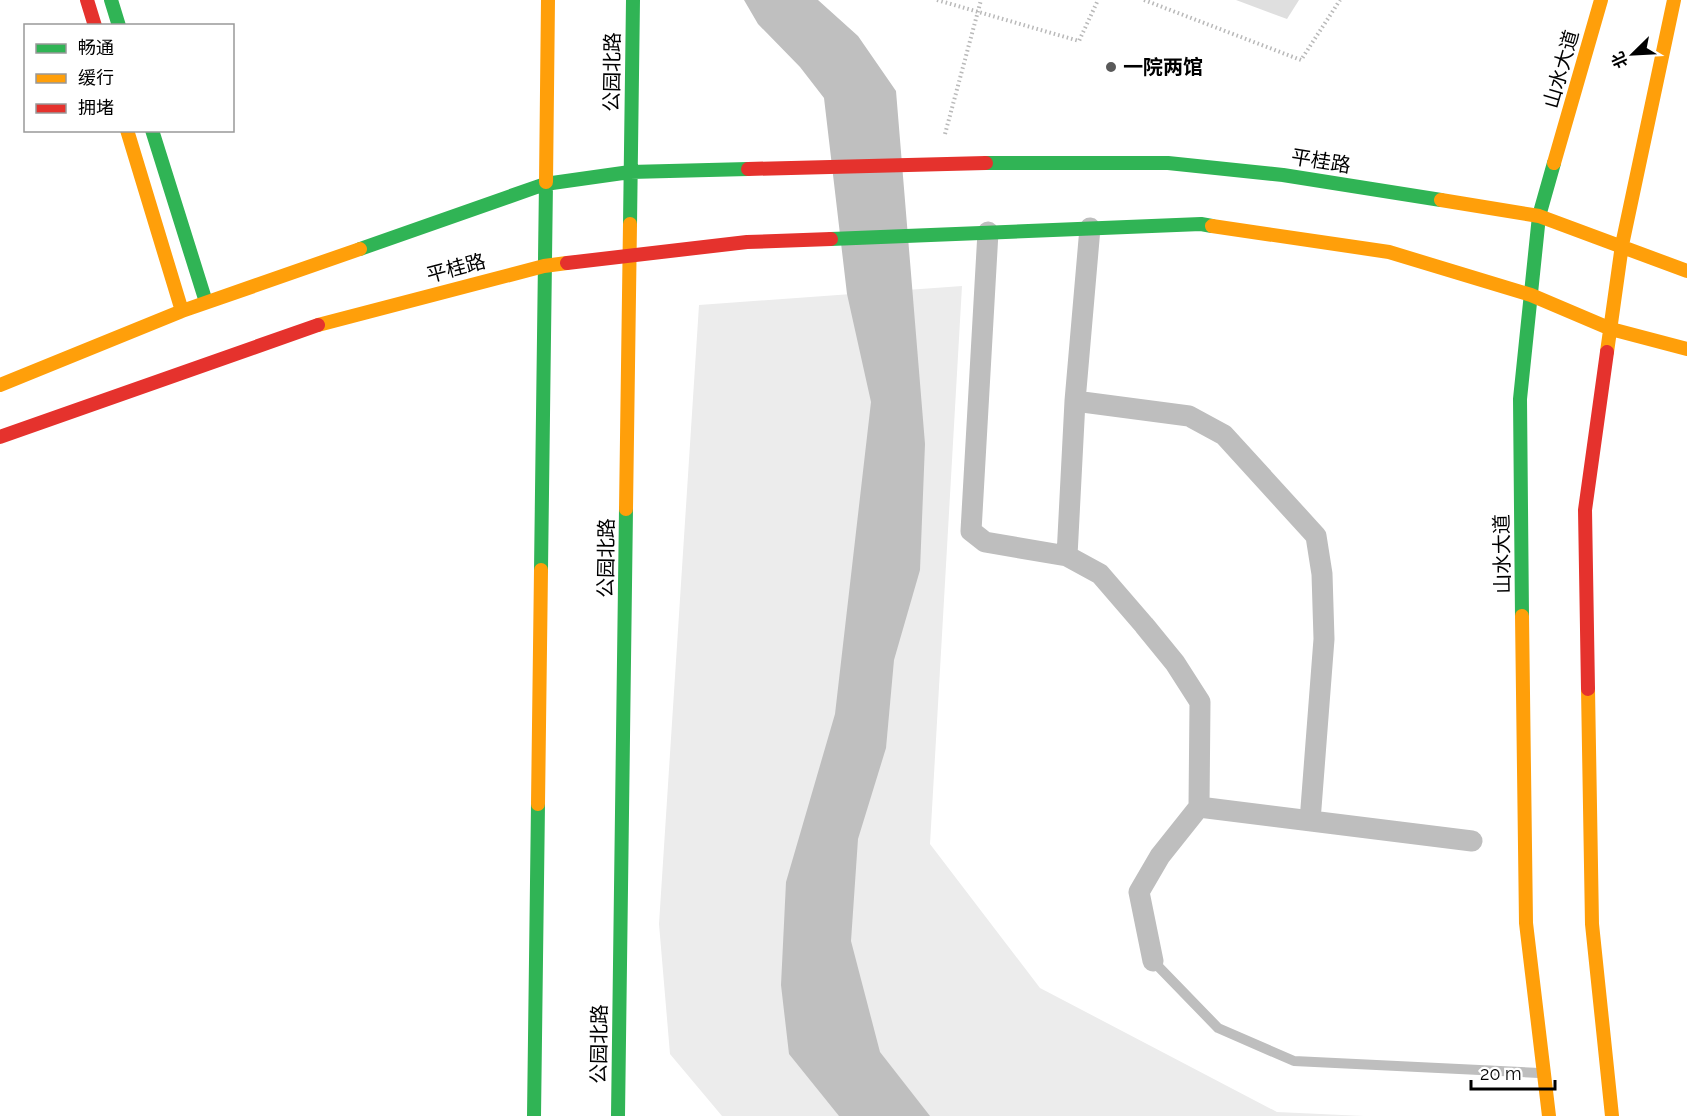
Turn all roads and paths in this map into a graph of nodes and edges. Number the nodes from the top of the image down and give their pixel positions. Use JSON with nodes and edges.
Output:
{"nodes":[{"id":1,"x":87,"y":0,"type":"edge"},
{"id":2,"x":111,"y":0,"type":"edge"},
{"id":3,"x":548,"y":0,"type":"edge"},
{"id":4,"x":633,"y":0,"type":"edge"},
{"id":5,"x":937,"y":0,"type":"edge"},
{"id":6,"x":981,"y":0,"type":"edge"},
{"id":7,"x":1098,"y":0,"type":"edge"},
{"id":8,"x":1144,"y":0,"type":"edge"},
{"id":9,"x":1340,"y":0,"type":"edge"},
{"id":10,"x":1601,"y":0,"type":"edge"},
{"id":11,"x":1674,"y":0,"type":"edge"},
{"id":12,"x":978,"y":13,"type":"junction"},
{"id":13,"x":93,"y":24,"type":"edge"},
{"id":14,"x":118,"y":24,"type":"edge"},
{"id":15,"x":128,"y":132,"type":"edge"},
{"id":16,"x":153,"y":132,"type":"edge"},
{"id":17,"x":937,"y":163,"type":"junction"},
{"id":18,"x":630,"y":172,"type":"junction"},
{"id":19,"x":545,"y":184,"type":"junction"},
{"id":20,"x":1539,"y":216,"type":"junction"},
{"id":21,"x":1090,"y":228,"type":"junction"},
{"id":22,"x":988,"y":232,"type":"junction"},
{"id":23,"x":1622,"y":245,"type":"junction"},
{"id":24,"x":629,"y":257,"type":"junction"},
{"id":25,"x":544,"y":266,"type":"junction"},
{"id":26,"x":1687,"y":271,"type":"edge"},
{"id":27,"x":1531,"y":295,"type":"junction"},
{"id":28,"x":206,"y":302,"type":"junction"},
{"id":29,"x":182,"y":311,"type":"junction"},
{"id":30,"x":1611,"y":328,"type":"junction"},
{"id":31,"x":1687,"y":349,"type":"edge"},
{"id":32,"x":0,"y":385,"type":"edge"},
{"id":33,"x":1075,"y":401,"type":"junction"},
{"id":34,"x":0,"y":437,"type":"edge"},
{"id":35,"x":1067,"y":556,"type":"junction"},
{"id":36,"x":1199,"y":807,"type":"junction"},
{"id":37,"x":1310,"y":821,"type":"junction"},
{"id":38,"x":1472,"y":841,"type":"dead end"},
{"id":39,"x":1154,"y":961,"type":"joint"},
{"id":40,"x":1543,"y":1073,"type":"junction"},
{"id":41,"x":534,"y":1116,"type":"edge"},
{"id":42,"x":618,"y":1116,"type":"edge"},
{"id":43,"x":1549,"y":1116,"type":"edge"},
{"id":44,"x":1612,"y":1116,"type":"edge"}],
"edges":[{"from":1,"to":13,"type":"main road"},
{"from":2,"to":14,"type":"main road"},
{"from":3,"to":19,"type":"main road"},
{"from":4,"to":18,"type":"main road","name":"公园北路"},
{"from":5,"to":12,"type":"path"},
{"from":6,"to":12,"type":"path"},
{"from":7,"to":12,"type":"path"},
{"from":8,"to":9,"type":"path"},
{"from":10,"to":20,"type":"main road","name":"山水大道"},
{"from":11,"to":23,"type":"main road"},
{"from":12,"to":17,"type":"path"},
{"from":15,"to":29,"type":"main road"},
{"from":16,"to":28,"type":"main road"},
{"from":17,"to":18,"type":"main road","name":"平桂路"},
{"from":17,"to":20,"type":"main road","name":"平桂路"},
{"from":18,"to":19,"type":"main road"},
{"from":18,"to":24,"type":"main road","name":"公园北路"},
{"from":19,"to":25,"type":"main road"},
{"from":19,"to":28,"type":"main road"},
{"from":20,"to":23,"type":"main road","name":"平桂路"},
{"from":20,"to":27,"type":"main road","name":"山水大道"},
{"from":21,"to":22,"type":"main road","name":"平桂路"},
{"from":21,"to":27,"type":"main road","name":"平桂路"},
{"from":21,"to":33,"type":"street"},
{"from":22,"to":24,"type":"main road","name":"平桂路"},
{"from":22,"to":35,"type":"street"},
{"from":23,"to":26,"type":"main road","name":"平桂路"},
{"from":23,"to":30,"type":"main road"},
{"from":24,"to":25,"type":"main road","name":"平桂路"},
{"from":24,"to":42,"type":"main road","name":"公园北路"},
{"from":25,"to":34,"type":"main road","name":"平桂路"},
{"from":25,"to":41,"type":"main road"},
{"from":27,"to":30,"type":"main road","name":"平桂路"},
{"from":27,"to":40,"type":"main road","name":"山水大道"},
{"from":28,"to":29,"type":"main road"},
{"from":29,"to":32,"type":"main road"},
{"from":30,"to":31,"type":"main road","name":"平桂路"},
{"from":30,"to":44,"type":"main road"},
{"from":33,"to":35,"type":"street"},
{"from":33,"to":37,"type":"street"},
{"from":35,"to":36,"type":"street"},
{"from":36,"to":37,"type":"street"},
{"from":36,"to":39,"type":"street"},
{"from":37,"to":38,"type":"street"},
{"from":39,"to":40,"type":"lane"},
{"from":40,"to":43,"type":"main road","name":"山水大道"}]}
